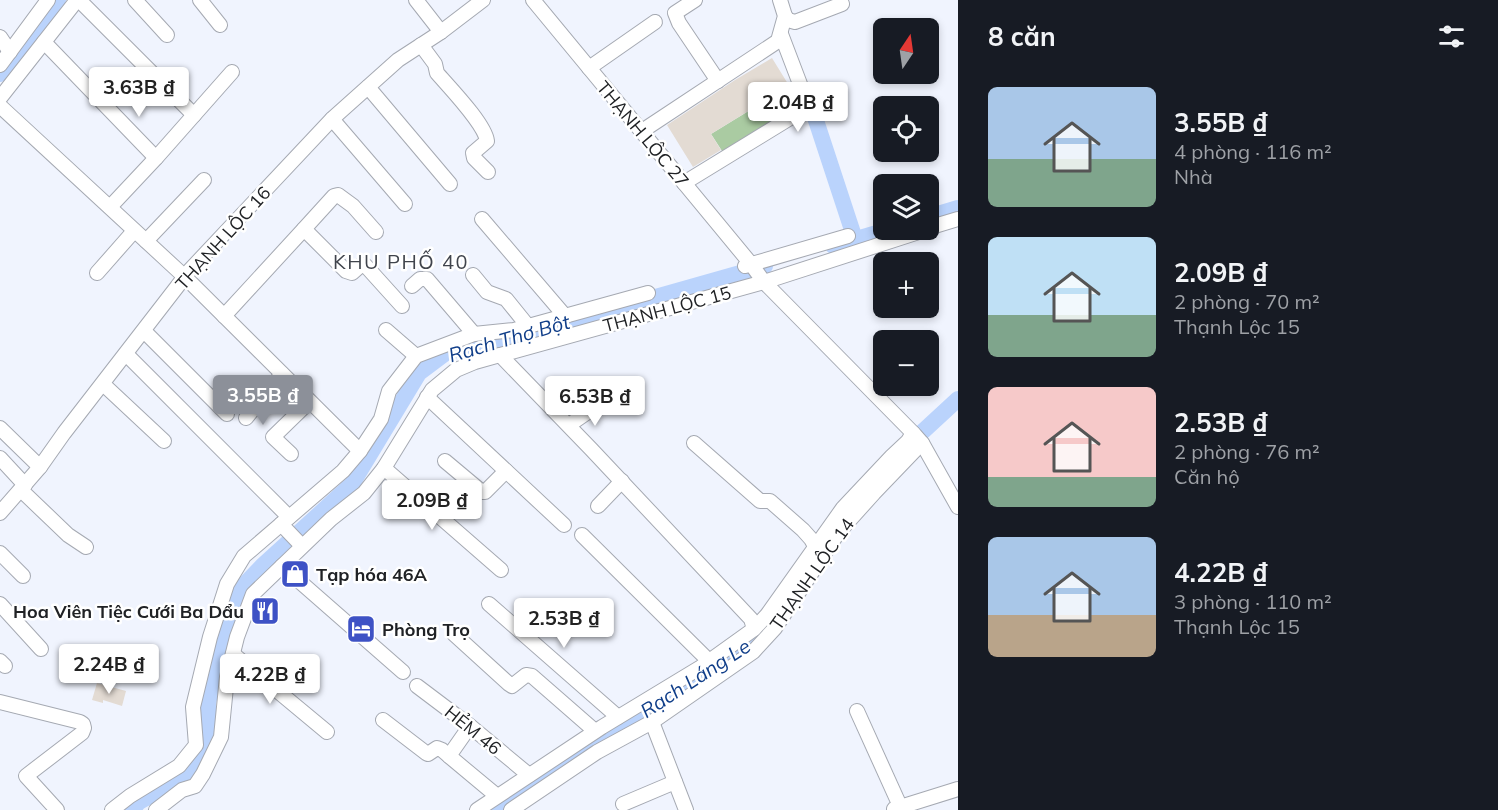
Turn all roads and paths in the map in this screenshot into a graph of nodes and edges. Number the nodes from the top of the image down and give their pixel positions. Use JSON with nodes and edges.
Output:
{"nodes":[{"id":1,"x":78,"y":0,"type":"edge"},
{"id":2,"x":135,"y":0,"type":"edge"},
{"id":3,"x":200,"y":0,"type":"edge"},
{"id":4,"x":416,"y":0,"type":"edge"},
{"id":5,"x":533,"y":0,"type":"edge"},
{"id":6,"x":695,"y":0,"type":"edge"},
{"id":7,"x":780,"y":0,"type":"edge"},
{"id":8,"x":480,"y":1,"type":"edge"},
{"id":9,"x":44,"y":2,"type":"edge"},
{"id":10,"x":846,"y":2,"type":"edge"},
{"id":11,"x":785,"y":16,"type":"junction"},
{"id":12,"x":655,"y":22,"type":"dead end"},
{"id":13,"x":220,"y":25,"type":"dead end"},
{"id":14,"x":441,"y":32,"type":"junction"},
{"id":15,"x":781,"y":34,"type":"junction"},
{"id":16,"x":167,"y":35,"type":"dead end"},
{"id":17,"x":0,"y":37,"type":"edge"},
{"id":18,"x":44,"y":42,"type":"junction"},
{"id":19,"x":421,"y":45,"type":"junction"},
{"id":20,"x":10,"y":52,"type":"junction"},
{"id":21,"x":0,"y":65,"type":"edge"},
{"id":22,"x":589,"y":68,"type":"junction"},
{"id":23,"x":232,"y":72,"type":"dead end"},
{"id":24,"x":718,"y":81,"type":"junction"},
{"id":25,"x":368,"y":87,"type":"junction"},
{"id":26,"x":0,"y":98,"type":"edge"},
{"id":27,"x":0,"y":106,"type":"edge"},
{"id":28,"x":194,"y":115,"type":"junction"},
{"id":29,"x":332,"y":119,"type":"junction"},
{"id":30,"x":642,"y":131,"type":"junction"},
{"id":31,"x":156,"y":158,"type":"junction"},
{"id":32,"x":488,"y":172,"type":"dead end"},
{"id":33,"x":204,"y":180,"type":"dead end"},
{"id":34,"x":684,"y":183,"type":"junction"},
{"id":35,"x":450,"y":184,"type":"dead end"},
{"id":36,"x":405,"y":204,"type":"dead end"},
{"id":37,"x":110,"y":207,"type":"junction"},
{"id":38,"x":482,"y":219,"type":"dead end"},
{"id":39,"x":958,"y":219,"type":"edge"},
{"id":40,"x":939,"y":225,"type":"edge"},
{"id":41,"x":304,"y":229,"type":"junction"},
{"id":42,"x":134,"y":231,"type":"junction"},
{"id":43,"x":376,"y":232,"type":"dead end"},
{"id":44,"x":848,"y":236,"type":"dead end"},
{"id":45,"x":882,"y":240,"type":"edge"},
{"id":46,"x":146,"y":241,"type":"junction"},
{"id":47,"x":755,"y":271,"type":"junction"},
{"id":48,"x":97,"y":273,"type":"dead end"},
{"id":49,"x":473,"y":275,"type":"dead end"},
{"id":50,"x":185,"y":277,"type":"junction"},
{"id":51,"x":412,"y":286,"type":"dead end"},
{"id":52,"x":402,"y":306,"type":"dead end"},
{"id":53,"x":585,"y":310,"type":"junction"},
{"id":54,"x":644,"y":314,"type":"junction"},
{"id":55,"x":224,"y":316,"type":"junction"},
{"id":56,"x":565,"y":316,"type":"junction"},
{"id":57,"x":527,"y":326,"type":"junction"},
{"id":58,"x":591,"y":329,"type":"junction"},
{"id":59,"x":386,"y":330,"type":"dead end"},
{"id":60,"x":144,"y":331,"type":"junction"},
{"id":61,"x":474,"y":334,"type":"junction"},
{"id":62,"x":126,"y":354,"type":"junction"},
{"id":63,"x":500,"y":355,"type":"junction"},
{"id":64,"x":416,"y":356,"type":"junction"},
{"id":65,"x":282,"y":374,"type":"junction"},
{"id":66,"x":103,"y":384,"type":"junction"},
{"id":67,"x":427,"y":397,"type":"junction"},
{"id":68,"x":619,"y":401,"type":"dead end"},
{"id":69,"x":309,"y":402,"type":"junction"},
{"id":70,"x":227,"y":414,"type":"dead end"},
{"id":71,"x":246,"y":418,"type":"dead end"},
{"id":72,"x":569,"y":425,"type":"junction"},
{"id":73,"x":0,"y":428,"type":"edge"},
{"id":74,"x":917,"y":437,"type":"junction"},
{"id":75,"x":164,"y":441,"type":"dead end"},
{"id":76,"x":694,"y":443,"type":"dead end"},
{"id":77,"x":360,"y":451,"type":"junction"},
{"id":78,"x":291,"y":454,"type":"dead end"},
{"id":79,"x":0,"y":458,"type":"edge"},
{"id":80,"x":445,"y":461,"type":"dead end"},
{"id":81,"x":40,"y":466,"type":"junction"},
{"id":82,"x":384,"y":468,"type":"junction"},
{"id":83,"x":506,"y":471,"type":"junction"},
{"id":84,"x":622,"y":481,"type":"junction"},
{"id":85,"x":23,"y":487,"type":"junction"},
{"id":86,"x":598,"y":506,"type":"dead end"},
{"id":87,"x":958,"y":507,"type":"edge"},
{"id":88,"x":0,"y":513,"type":"edge"},
{"id":89,"x":285,"y":520,"type":"junction"},
{"id":90,"x":564,"y":525,"type":"dead end"},
{"id":91,"x":582,"y":535,"type":"dead end"},
{"id":92,"x":302,"y":546,"type":"junction"},
{"id":93,"x":815,"y":546,"type":"junction"},
{"id":94,"x":86,"y":547,"type":"dead end"},
{"id":95,"x":0,"y":553,"type":"edge"},
{"id":96,"x":282,"y":566,"type":"junction"},
{"id":97,"x":501,"y":570,"type":"dead end"},
{"id":98,"x":23,"y":576,"type":"dead end"},
{"id":99,"x":0,"y":603,"type":"edge"},
{"id":100,"x":489,"y":604,"type":"dead end"},
{"id":101,"x":754,"y":629,"type":"junction"},
{"id":102,"x":454,"y":634,"type":"dead end"},
{"id":103,"x":41,"y":649,"type":"dead end"},
{"id":104,"x":206,"y":655,"type":"junction"},
{"id":105,"x":232,"y":657,"type":"junction"},
{"id":106,"x":705,"y":664,"type":"junction"},
{"id":107,"x":403,"y":672,"type":"dead end"},
{"id":108,"x":709,"y":682,"type":"junction"},
{"id":109,"x":417,"y":686,"type":"dead end"},
{"id":110,"x":0,"y":702,"type":"edge"},
{"id":111,"x":857,"y":711,"type":"dead end"},
{"id":112,"x":618,"y":717,"type":"junction"},
{"id":113,"x":383,"y":720,"type":"dead end"},
{"id":114,"x":652,"y":722,"type":"junction"},
{"id":115,"x":470,"y":726,"type":"junction"},
{"id":116,"x":595,"y":731,"type":"junction"},
{"id":117,"x":327,"y":732,"type":"dead end"},
{"id":118,"x":448,"y":756,"type":"junction"},
{"id":119,"x":529,"y":775,"type":"junction"},
{"id":120,"x":675,"y":782,"type":"junction"},
{"id":121,"x":958,"y":789,"type":"edge"},
{"id":122,"x":497,"y":796,"type":"junction"},
{"id":123,"x":623,"y":804,"type":"dead end"},
{"id":124,"x":896,"y":808,"type":"edge"},
{"id":125,"x":57,"y":810,"type":"edge"},
{"id":126,"x":112,"y":810,"type":"edge"},
{"id":127,"x":156,"y":810,"type":"edge"},
{"id":128,"x":477,"y":810,"type":"edge"},
{"id":129,"x":511,"y":810,"type":"edge"},
{"id":130,"x":686,"y":810,"type":"edge"}],
"edges":[{"from":1,"to":18,"type":"street"},
{"from":1,"to":28,"type":"street"},
{"from":2,"to":16,"type":"street"},
{"from":3,"to":13,"type":"street"},
{"from":4,"to":14,"type":"street"},
{"from":5,"to":22,"type":"street","name":"THẠNH LỘC 27"},
{"from":6,"to":24,"type":"street"},
{"from":7,"to":11,"type":"street"},
{"from":8,"to":14,"type":"street","name":"THẠNH LỘC 16"},
{"from":9,"to":20,"type":"street"},
{"from":10,"to":11,"type":"street"},
{"from":11,"to":15,"type":"street"},
{"from":12,"to":22,"type":"street"},
{"from":14,"to":19,"type":"street","name":"THẠNH LỘC 16"},
{"from":15,"to":24,"type":"street"},
{"from":15,"to":34,"type":"street"},
{"from":17,"to":20,"type":"street"},
{"from":18,"to":26,"type":"street"},
{"from":18,"to":31,"type":"street"},
{"from":19,"to":25,"type":"street","name":"THẠNH LỘC 16"},
{"from":19,"to":32,"type":"street"},
{"from":20,"to":21,"type":"street"},
{"from":22,"to":30,"type":"street","name":"THẠNH LỘC 27"},
{"from":23,"to":28,"type":"street"},
{"from":24,"to":30,"type":"street"},
{"from":25,"to":29,"type":"street","name":"THẠNH LỘC 16"},
{"from":25,"to":35,"type":"street"},
{"from":27,"to":37,"type":"street"},
{"from":28,"to":31,"type":"street"},
{"from":29,"to":36,"type":"street"},
{"from":29,"to":50,"type":"street","name":"THẠNH LỘC 16"},
{"from":30,"to":34,"type":"street","name":"THẠNH LỘC 27"},
{"from":31,"to":37,"type":"street"},
{"from":33,"to":46,"type":"street"},
{"from":34,"to":47,"type":"street","name":"THẠNH LỘC 27"},
{"from":37,"to":42,"type":"street"},
{"from":38,"to":56,"type":"street"},
{"from":39,"to":40,"type":"street","name":"THẠNH LỘC 15"},
{"from":41,"to":43,"type":"street"},
{"from":41,"to":52,"type":"street"},
{"from":41,"to":55,"type":"street"},
{"from":42,"to":46,"type":"street"},
{"from":42,"to":48,"type":"street"},
{"from":44,"to":47,"type":"street","name":"THẠNH LỘC 15"},
{"from":45,"to":47,"type":"street","name":"THẠNH LỘC 15"},
{"from":46,"to":50,"type":"street"},
{"from":47,"to":54,"type":"street","name":"THẠNH LỘC 15"},
{"from":47,"to":74,"type":"street","name":"THẠNH LỘC 27"},
{"from":49,"to":57,"type":"street"},
{"from":50,"to":55,"type":"street"},
{"from":50,"to":60,"type":"street","name":"THẠNH LỘC 16"},
{"from":51,"to":61,"type":"street"},
{"from":53,"to":54,"type":"street","name":"THẠNH LỘC 15"},
{"from":53,"to":56,"type":"street","name":"THẠNH LỘC 15"},
{"from":53,"to":58,"type":"street"},
{"from":54,"to":58,"type":"street","name":"THẠNH LỘC 15"},
{"from":55,"to":65,"type":"street"},
{"from":56,"to":57,"type":"street","name":"THẠNH LỘC 15"},
{"from":57,"to":61,"type":"street","name":"THẠNH LỘC 15"},
{"from":58,"to":63,"type":"street","name":"THẠNH LỘC 15"},
{"from":59,"to":64,"type":"street"},
{"from":60,"to":62,"type":"street","name":"THẠNH LỘC 16"},
{"from":60,"to":70,"type":"street"},
{"from":61,"to":64,"type":"street","name":"THẠNH LỘC 15"},
{"from":62,"to":66,"type":"street","name":"THẠNH LỘC 16"},
{"from":62,"to":89,"type":"street"},
{"from":63,"to":67,"type":"street","name":"THẠNH LỘC 15"},
{"from":63,"to":72,"type":"street","name":"THẠNH LỘC 14"},
{"from":64,"to":77,"type":"street"},
{"from":65,"to":69,"type":"street"},
{"from":65,"to":71,"type":"street"},
{"from":66,"to":75,"type":"street"},
{"from":66,"to":81,"type":"street","name":"THẠNH LỘC 16"},
{"from":67,"to":82,"type":"street","name":"THẠNH LỘC 15"},
{"from":67,"to":83,"type":"street"},
{"from":68,"to":72,"type":"street"},
{"from":69,"to":77,"type":"street"},
{"from":69,"to":78,"type":"street"},
{"from":72,"to":84,"type":"street","name":"THẠNH LỘC 14"},
{"from":73,"to":81,"type":"street"},
{"from":74,"to":87,"type":"street","name":"THẠNH LỘC 27"},
{"from":74,"to":93,"type":"street","name":"THẠNH LỘC 14"},
{"from":74,"to":108,"type":"street","name":"THẠNH LỘC 14"},
{"from":76,"to":93,"type":"street"},
{"from":77,"to":89,"type":"street"},
{"from":79,"to":85,"type":"street"},
{"from":80,"to":83,"type":"street"},
{"from":81,"to":85,"type":"street","name":"THẠNH LỘC 16"},
{"from":82,"to":92,"type":"street","name":"THẠNH LỘC 15"},
{"from":82,"to":97,"type":"street"},
{"from":83,"to":90,"type":"street"},
{"from":84,"to":86,"type":"street"},
{"from":84,"to":101,"type":"street","name":"THẠNH LỘC 14"},
{"from":85,"to":88,"type":"street","name":"THẠNH LỘC 16"},
{"from":85,"to":94,"type":"street"},
{"from":89,"to":92,"type":"street"},
{"from":89,"to":104,"type":"street"},
{"from":91,"to":106,"type":"street"},
{"from":92,"to":96,"type":"street","name":"THẠNH LỘC 15"},
{"from":93,"to":101,"type":"street","name":"THẠNH LỘC 14"},
{"from":95,"to":98,"type":"street"},
{"from":96,"to":105,"type":"street","name":"THẠNH LỘC 15"},
{"from":96,"to":107,"type":"street"},
{"from":99,"to":103,"type":"street"},
{"from":100,"to":112,"type":"street"},
{"from":101,"to":106,"type":"street","name":"THẠNH LỘC 14"},
{"from":102,"to":116,"type":"street"},
{"from":104,"to":105,"type":"street"},
{"from":104,"to":126,"type":"street"},
{"from":105,"to":117,"type":"street"},
{"from":105,"to":127,"type":"street","name":"THẠNH LỘC 15"},
{"from":106,"to":108,"type":"street"},
{"from":106,"to":112,"type":"street","name":"THẠNH LỘC 14"},
{"from":108,"to":114,"type":"street","name":"THẠNH LỘC 14"},
{"from":109,"to":115,"type":"street","name":"HẺM 46"},
{"from":110,"to":125,"type":"street"},
{"from":111,"to":124,"type":"street"},
{"from":112,"to":116,"type":"street","name":"THẠNH LỘC 14"},
{"from":113,"to":118,"type":"street"},
{"from":114,"to":120,"type":"street"},
{"from":114,"to":129,"type":"street","name":"THẠNH LỘC 14"},
{"from":115,"to":118,"type":"street"},
{"from":115,"to":119,"type":"street","name":"HẺM 46"},
{"from":116,"to":119,"type":"street","name":"THẠNH LỘC 14"},
{"from":118,"to":122,"type":"street"},
{"from":119,"to":122,"type":"street","name":"THẠNH LỘC 14"},
{"from":120,"to":123,"type":"street"},
{"from":120,"to":130,"type":"street"},
{"from":121,"to":124,"type":"street"},
{"from":122,"to":128,"type":"street","name":"THẠNH LỘC 14"}]}
